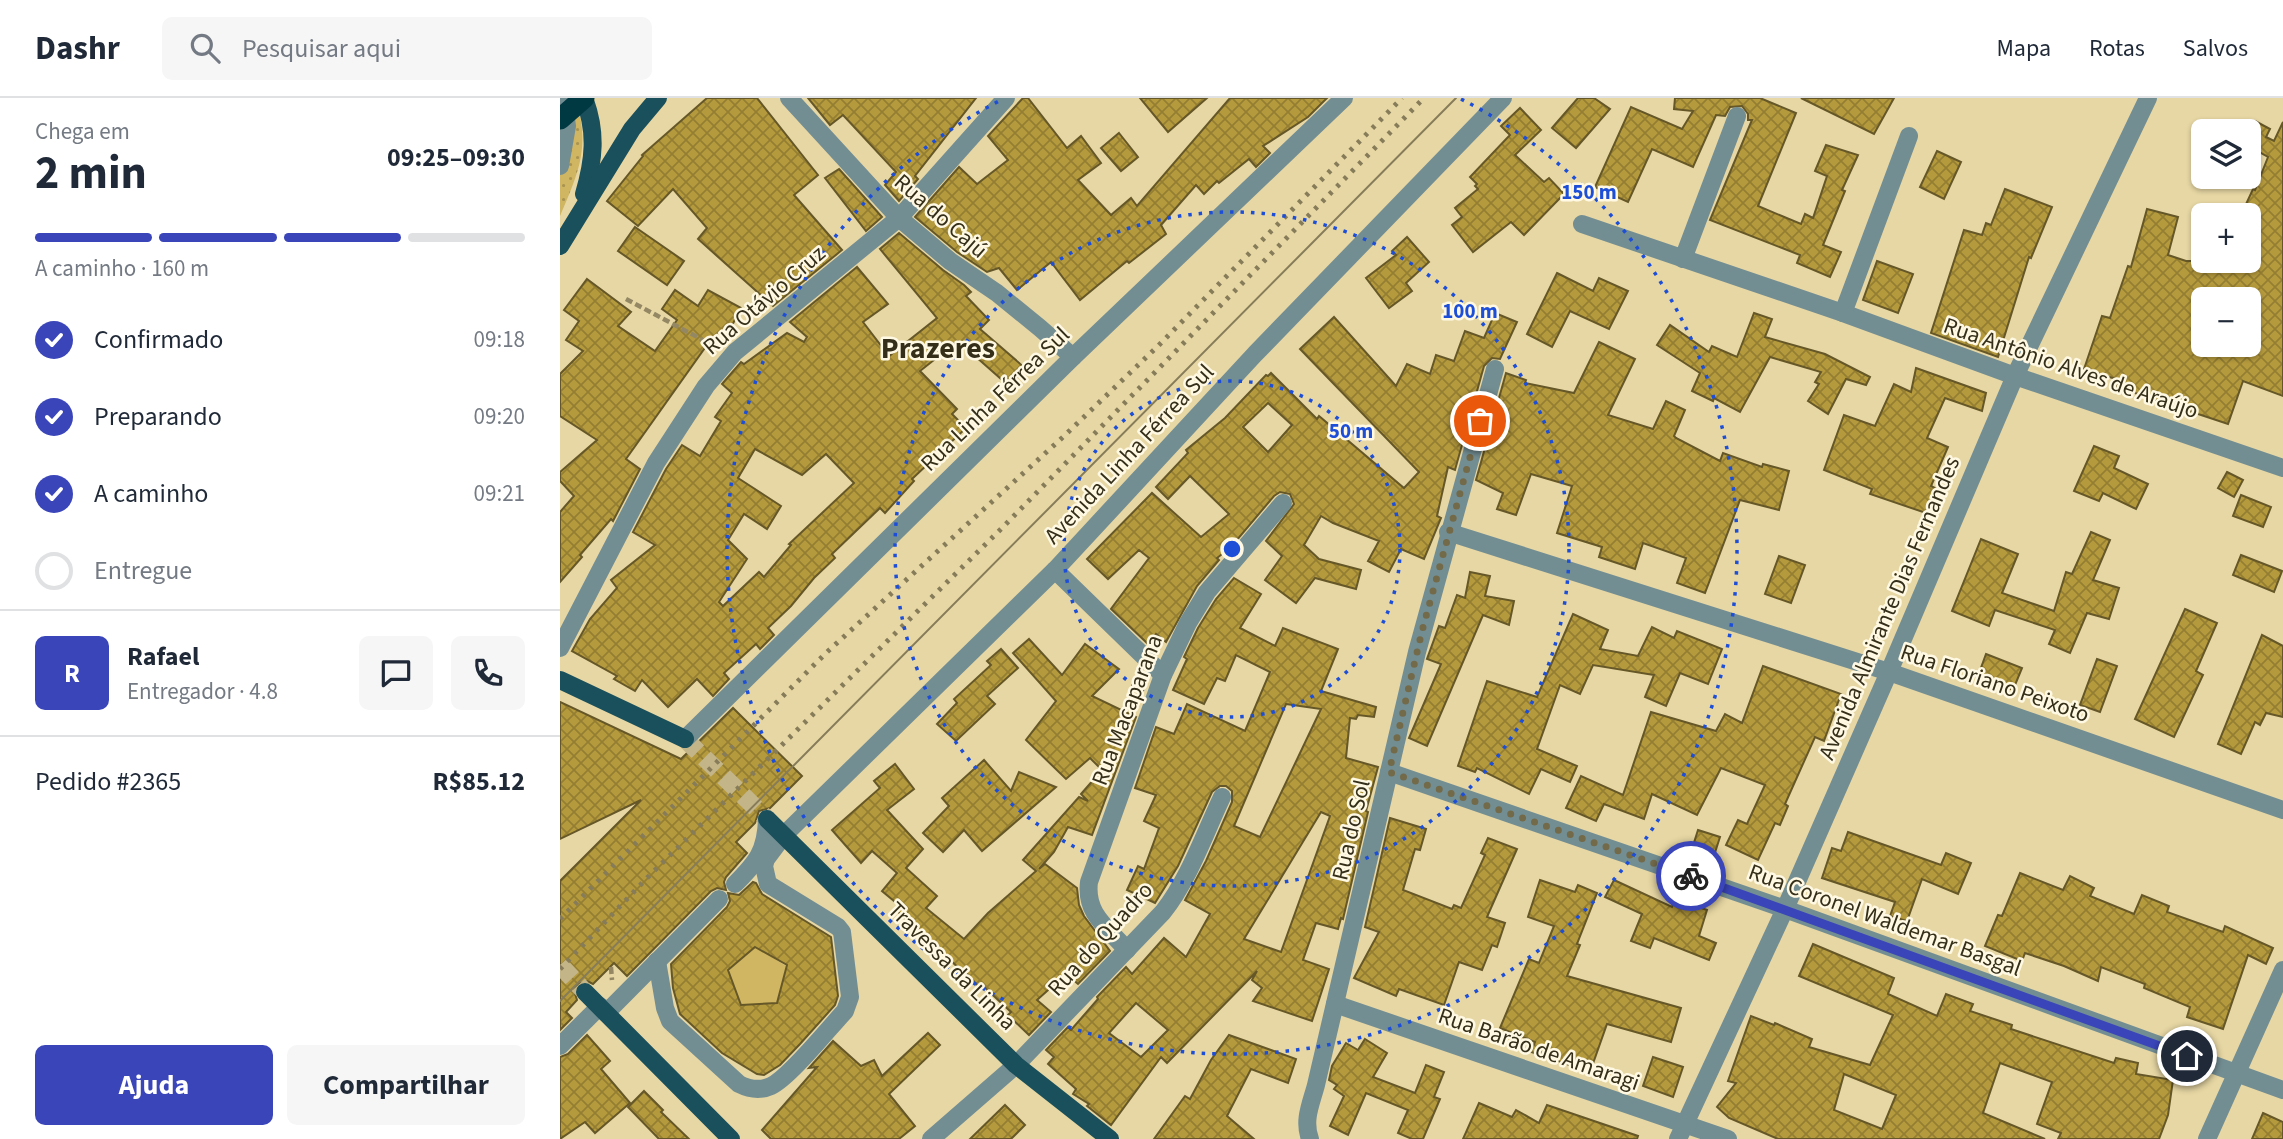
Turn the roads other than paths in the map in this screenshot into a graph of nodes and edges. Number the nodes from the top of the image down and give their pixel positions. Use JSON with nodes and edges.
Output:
{"nodes":[{"id":1,"x":563,"y":98,"type":"edge"},
{"id":2,"x":584,"y":98,"type":"edge"},
{"id":3,"x":658,"y":98,"type":"edge"},
{"id":4,"x":789,"y":98,"type":"edge"},
{"id":5,"x":1006,"y":98,"type":"edge"},
{"id":6,"x":1344,"y":98,"type":"edge"},
{"id":7,"x":1503,"y":98,"type":"edge"},
{"id":8,"x":2148,"y":98,"type":"edge"},
{"id":9,"x":1737,"y":116,"type":"dead end"},
{"id":10,"x":560,"y":119,"type":"edge"},
{"id":11,"x":1909,"y":136,"type":"dead end"},
{"id":12,"x":560,"y":166,"type":"edge"},
{"id":13,"x":577,"y":218,"type":"junction"},
{"id":14,"x":899,"y":218,"type":"junction"},
{"id":15,"x":1582,"y":224,"type":"dead end"},
{"id":16,"x":560,"y":246,"type":"edge"},
{"id":17,"x":1682,"y":259,"type":"junction"},
{"id":18,"x":1843,"y":313,"type":"junction"},
{"id":19,"x":1073,"y":357,"type":"junction"},
{"id":20,"x":1496,"y":369,"type":"dead end"},
{"id":21,"x":2015,"y":376,"type":"junction"},
{"id":22,"x":2283,"y":468,"type":"edge"},
{"id":23,"x":1283,"y":503,"type":"dead end"},
{"id":24,"x":1448,"y":532,"type":"junction"},
{"id":25,"x":1055,"y":570,"type":"junction"},
{"id":26,"x":560,"y":649,"type":"edge"},
{"id":27,"x":1889,"y":673,"type":"junction"},
{"id":28,"x":1163,"y":675,"type":"junction"},
{"id":29,"x":560,"y":680,"type":"edge"},
{"id":30,"x":685,"y":739,"type":"joint"},
{"id":31,"x":1389,"y":772,"type":"junction"},
{"id":32,"x":1222,"y":797,"type":"dead end"},
{"id":33,"x":2283,"y":810,"type":"edge"},
{"id":34,"x":766,"y":819,"type":"joint"},
{"id":35,"x":784,"y":835,"type":"junction"},
{"id":36,"x":768,"y":884,"type":"junction"},
{"id":37,"x":719,"y":899,"type":"dead end"},
{"id":38,"x":1785,"y":909,"type":"junction"},
{"id":39,"x":1127,"y":950,"type":"junction"},
{"id":40,"x":657,"y":961,"type":"junction"},
{"id":41,"x":2283,"y":970,"type":"edge"},
{"id":42,"x":586,"y":992,"type":"tunnel mouth"},
{"id":43,"x":1335,"y":1004,"type":"junction"},
{"id":44,"x":603,"y":1009,"type":"junction"},
{"id":45,"x":560,"y":1046,"type":"edge"},
{"id":46,"x":1016,"y":1065,"type":"junction"},
{"id":47,"x":2237,"y":1074,"type":"junction"},
{"id":48,"x":2283,"y":1090,"type":"edge"},
{"id":49,"x":1681,"y":1132,"type":"edge"},
{"id":50,"x":731,"y":1139,"type":"edge"},
{"id":51,"x":931,"y":1139,"type":"edge"},
{"id":52,"x":1110,"y":1139,"type":"edge"},
{"id":53,"x":1310,"y":1139,"type":"edge"},
{"id":54,"x":1728,"y":1139,"type":"edge"},
{"id":55,"x":2207,"y":1139,"type":"edge"}],
"edges":[{"from":1,"to":12,"type":"street"},
{"from":2,"to":10,"type":"highway","bridge":true},
{"from":2,"to":13,"type":"main road"},
{"from":3,"to":13,"type":"main road"},
{"from":4,"to":14,"type":"street","name":"Rua do Cajú"},
{"from":5,"to":14,"type":"street","name":"Rua Otávio Cruz"},
{"from":6,"to":19,"type":"street","name":"Rua Linha Férrea Sul"},
{"from":7,"to":25,"type":"street","name":"Avenida Linha Férrea Sul"},
{"from":8,"to":21,"type":"street","name":"Avenida Almirante Dias Fernandes"},
{"from":9,"to":17,"type":"street"},
{"from":11,"to":18,"type":"street"},
{"from":13,"to":16,"type":"main road"},
{"from":14,"to":19,"type":"street","name":"Rua do Cajú"},
{"from":14,"to":26,"type":"street","name":"Rua Otávio Cruz"},
{"from":15,"to":17,"type":"street","name":"Rua Antônio Alves de Araújo"},
{"from":17,"to":18,"type":"street","name":"Rua Antônio Alves de Araújo"},
{"from":18,"to":21,"type":"street","name":"Rua Antônio Alves de Araújo"},
{"from":19,"to":30,"type":"street","name":"Rua Linha Férrea Sul"},
{"from":20,"to":24,"type":"street","name":"Rua do Sol"},
{"from":21,"to":22,"type":"street","name":"Rua Antônio Alves de Araújo"},
{"from":21,"to":27,"type":"street","name":"Avenida Almirante Dias Fernandes"},
{"from":23,"to":28,"type":"street","name":"Rua Macaparana"},
{"from":24,"to":27,"type":"street","name":"Rua Floriano Peixoto"},
{"from":24,"to":31,"type":"street","name":"Rua do Sol"},
{"from":25,"to":28,"type":"street"},
{"from":25,"to":35,"type":"street","name":"Avenida Linha Férrea Sul"},
{"from":27,"to":33,"type":"street","name":"Rua Floriano Peixoto"},
{"from":27,"to":38,"type":"street","name":"Avenida Almirante Dias Fernandes"},
{"from":28,"to":39,"type":"street","name":"Rua Macaparana"},
{"from":29,"to":30,"type":"main road"},
{"from":31,"to":38,"type":"street","name":"Rua Coronel Waldemar Basgal"},
{"from":31,"to":43,"type":"street","name":"Rua do Sol"},
{"from":32,"to":39,"type":"street","name":"Rua do Quadro"},
{"from":34,"to":35,"type":"main road","name":"Travessa da Linha"},
{"from":34,"to":36,"type":"street"},
{"from":35,"to":36,"type":"street","name":"Avenida Linha Férrea Sul"},
{"from":35,"to":46,"type":"main road","name":"Travessa da Linha"},
{"from":36,"to":40,"type":"street"},
{"from":37,"to":40,"type":"street"},
{"from":38,"to":47,"type":"street","name":"Rua Coronel Waldemar Basgal"},
{"from":38,"to":49,"type":"street","name":"Avenida Almirante Dias Fernandes"},
{"from":39,"to":46,"type":"street","name":"Rua do Quadro"},
{"from":40,"to":44,"type":"street"},
{"from":41,"to":47,"type":"street"},
{"from":42,"to":44,"type":"main road"},
{"from":43,"to":49,"type":"street","name":"Rua Barão de Amaragi"},
{"from":43,"to":53,"type":"street","name":"Rua do Sol"},
{"from":44,"to":45,"type":"street"},
{"from":44,"to":50,"type":"main road"},
{"from":46,"to":51,"type":"street"},
{"from":46,"to":52,"type":"main road","name":"Travessa da Linha"},
{"from":47,"to":48,"type":"street","name":"Rua Coronel Waldemar Basgal"},
{"from":47,"to":55,"type":"street"},
{"from":49,"to":54,"type":"street","name":"Rua Barão de Amaragi"}]}
